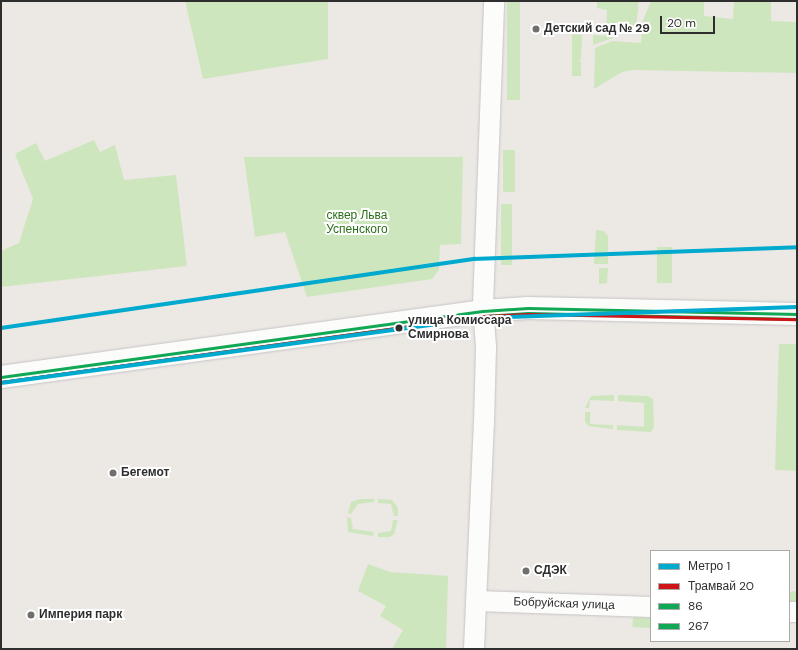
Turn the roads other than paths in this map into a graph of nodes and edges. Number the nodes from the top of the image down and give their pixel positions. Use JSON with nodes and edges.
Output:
{"nodes":[{"id":1,"x":494,"y":1,"type":"edge"},
{"id":2,"x":483,"y":311,"type":"junction"},
{"id":3,"x":797,"y":314,"type":"edge"},
{"id":4,"x":1,"y":377,"type":"edge"},
{"id":5,"x":477,"y":601,"type":"junction"},
{"id":6,"x":650,"y":607,"type":"edge"},
{"id":7,"x":474,"y":649,"type":"edge"}],
"edges":[{"from":1,"to":2,"type":"street"},
{"from":2,"to":3,"type":"main road"},
{"from":2,"to":4,"type":"main road"},
{"from":2,"to":5,"type":"street"},
{"from":5,"to":6,"type":"street","name":"Бобруйская улица"},
{"from":5,"to":7,"type":"street"}]}
